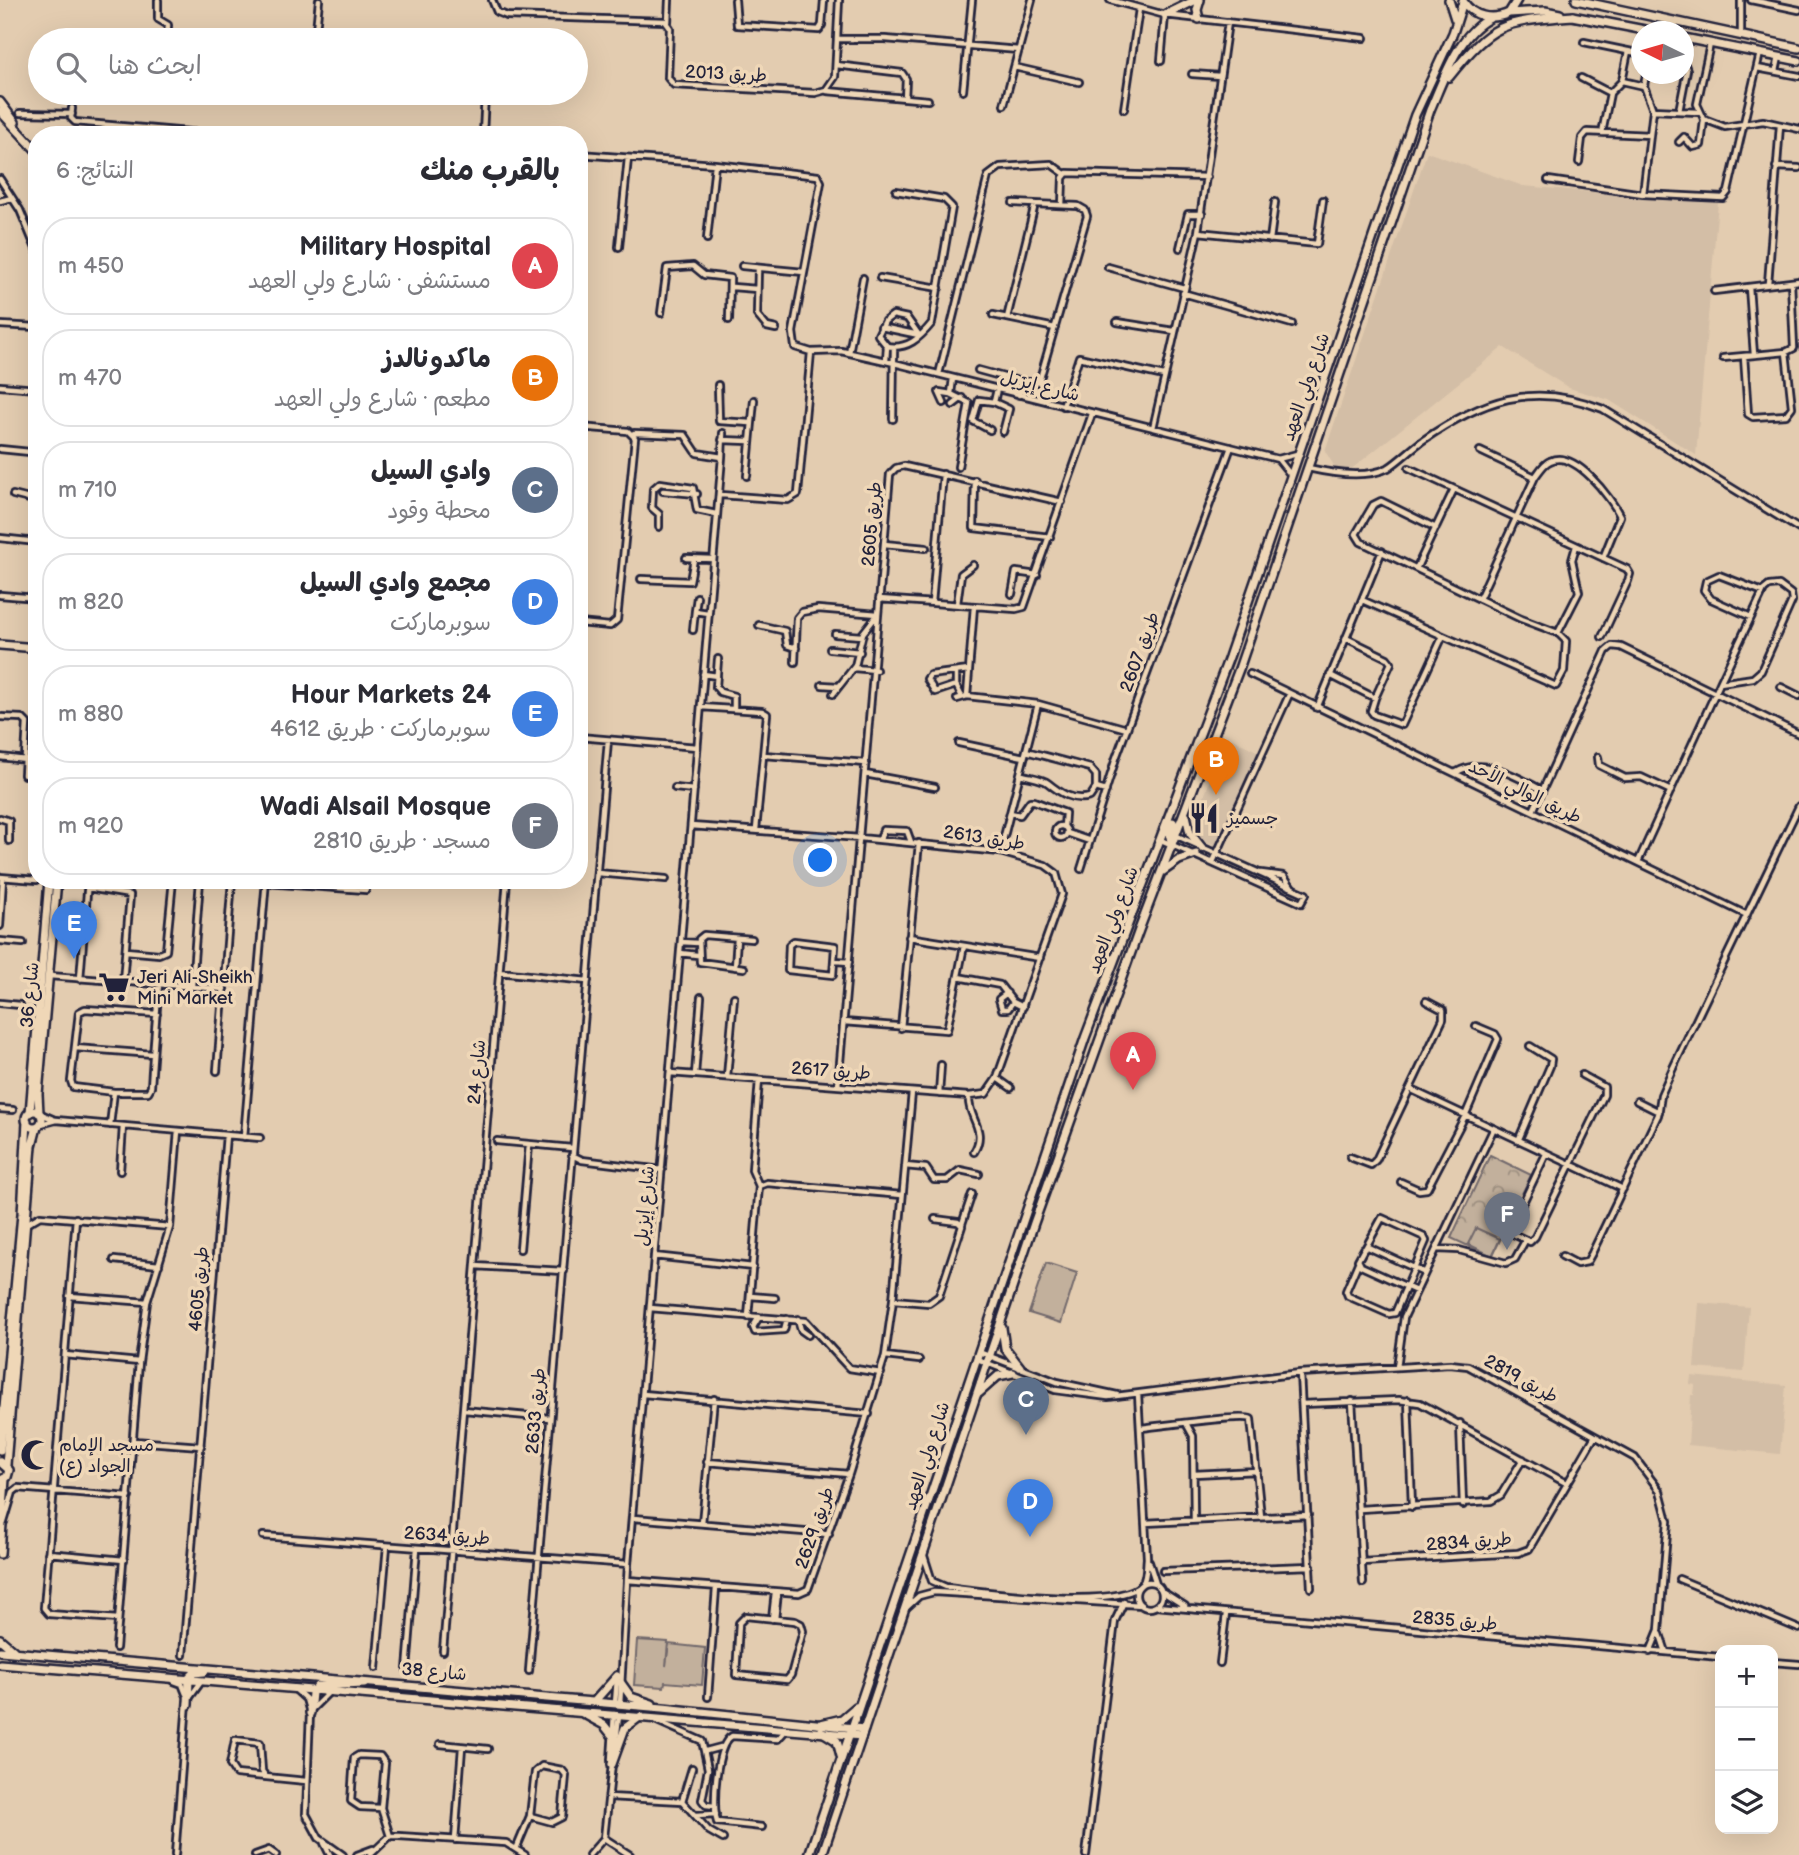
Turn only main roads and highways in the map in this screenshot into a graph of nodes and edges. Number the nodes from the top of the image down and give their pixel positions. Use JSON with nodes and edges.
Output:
{"nodes":[{"id":1,"x":1198,"y":0,"type":"edge"},
{"id":2,"x":1449,"y":0,"type":"edge"},
{"id":3,"x":1517,"y":0,"type":"edge"},
{"id":4,"x":1577,"y":0,"type":"edge"},
{"id":5,"x":1463,"y":1,"type":"edge"},
{"id":6,"x":1508,"y":13,"type":"junction"},
{"id":7,"x":1165,"y":15,"type":"road end"},
{"id":8,"x":1573,"y":16,"type":"junction"},
{"id":9,"x":1490,"y":18,"type":"junction"},
{"id":10,"x":1199,"y":19,"type":"road end"},
{"id":11,"x":1631,"y":27,"type":"edge"},
{"id":12,"x":1453,"y":33,"type":"junction"},
{"id":13,"x":1694,"y":40,"type":"edge"},
{"id":14,"x":1799,"y":48,"type":"edge"},
{"id":15,"x":1799,"y":61,"type":"edge"},
{"id":16,"x":1440,"y":89,"type":"junction"},
{"id":17,"x":0,"y":102,"type":"edge"},
{"id":18,"x":0,"y":111,"type":"edge"},
{"id":19,"x":25,"y":138,"type":"junction"},
{"id":20,"x":28,"y":141,"type":"edge"},
{"id":21,"x":1297,"y":464,"type":"junction"},
{"id":22,"x":1308,"y":468,"type":"junction"},
{"id":23,"x":0,"y":645,"type":"edge"},
{"id":24,"x":28,"y":647,"type":"edge"},
{"id":25,"x":1186,"y":812,"type":"junction"},
{"id":26,"x":1170,"y":833,"type":"junction"},
{"id":27,"x":1202,"y":848,"type":"road end"},
{"id":28,"x":1196,"y":855,"type":"road end"},
{"id":29,"x":1161,"y":872,"type":"junction"},
{"id":30,"x":48,"y":889,"type":"edge"},
{"id":31,"x":56,"y":889,"type":"edge"},
{"id":32,"x":30,"y":1113,"type":"junction"},
{"id":33,"x":39,"y":1113,"type":"junction"},
{"id":34,"x":27,"y":1121,"type":"junction"},
{"id":35,"x":39,"y":1125,"type":"junction"},
{"id":36,"x":1001,"y":1325,"type":"junction"},
{"id":37,"x":983,"y":1357,"type":"junction"},
{"id":38,"x":1020,"y":1367,"type":"road end"},
{"id":39,"x":1013,"y":1373,"type":"road end"},
{"id":40,"x":978,"y":1393,"type":"junction"},
{"id":41,"x":0,"y":1450,"type":"edge"},
{"id":42,"x":3,"y":1463,"type":"edge"},
{"id":43,"x":2,"y":1479,"type":"edge"},
{"id":44,"x":0,"y":1554,"type":"edge"},
{"id":45,"x":0,"y":1639,"type":"edge"},
{"id":46,"x":0,"y":1651,"type":"edge"},
{"id":47,"x":18,"y":1652,"type":"junction"},
{"id":48,"x":0,"y":1664,"type":"edge"},
{"id":49,"x":250,"y":1672,"type":"junction"},
{"id":50,"x":189,"y":1678,"type":"junction"},
{"id":51,"x":371,"y":1682,"type":"junction"},
{"id":52,"x":314,"y":1689,"type":"junction"},
{"id":53,"x":593,"y":1703,"type":"junction"},
{"id":54,"x":617,"y":1704,"type":"junction"},
{"id":55,"x":859,"y":1704,"type":"junction"},
{"id":56,"x":188,"y":1705,"type":"road end"},
{"id":57,"x":663,"y":1708,"type":"junction"},
{"id":58,"x":578,"y":1711,"type":"junction"},
{"id":59,"x":310,"y":1713,"type":"road end"},
{"id":60,"x":617,"y":1714,"type":"junction"},
{"id":61,"x":641,"y":1716,"type":"junction"},
{"id":62,"x":821,"y":1727,"type":"junction"},
{"id":63,"x":850,"y":1731,"type":"junction"},
{"id":64,"x":863,"y":1732,"type":"junction"},
{"id":65,"x":612,"y":1735,"type":"road end"},
{"id":66,"x":841,"y":1759,"type":"junction"},
{"id":67,"x":612,"y":1765,"type":"road end"},
{"id":68,"x":809,"y":1855,"type":"edge"},
{"id":69,"x":822,"y":1855,"type":"edge"}],
"edges":[{"from":1,"to":7,"type":"main road"},
{"from":1,"to":10,"type":"main road"},
{"from":2,"to":12,"type":"main road"},
{"from":3,"to":6,"type":"main road"},
{"from":4,"to":14,"type":"main road"},
{"from":5,"to":9,"type":"main road"},
{"from":5,"to":12,"type":"main road","name":"شارع ولي العهد"},
{"from":6,"to":8,"type":"main road"},
{"from":6,"to":9,"type":"main road"},
{"from":8,"to":11,"type":"main road"},
{"from":8,"to":16,"type":"main road"},
{"from":9,"to":16,"type":"main road","name":"شارع ولي العهد"},
{"from":12,"to":21,"type":"main road","name":"شارع ولي العهد"},
{"from":13,"to":15,"type":"main road"},
{"from":16,"to":22,"type":"main road","name":"شارع ولي العهد"},
{"from":17,"to":19,"type":"main road"},
{"from":18,"to":19,"type":"main road"},
{"from":19,"to":20,"type":"main road"},
{"from":21,"to":22,"type":"main road"},
{"from":21,"to":26,"type":"main road","name":"شارع ولي العهد"},
{"from":22,"to":25,"type":"main road","name":"شارع ولي العهد"},
{"from":23,"to":24,"type":"main road"},
{"from":25,"to":26,"type":"main road","name":"شارع ولي العهد"},
{"from":25,"to":27,"type":"main road"},
{"from":26,"to":29,"type":"main road","name":"شارع ولي العهد"},
{"from":26,"to":37,"type":"main road","name":"شارع ولي العهد"},
{"from":28,"to":29,"type":"main road"},
{"from":29,"to":36,"type":"main road","name":"شارع ولي العهد"},
{"from":30,"to":32,"type":"main road","name":"شارع 36"},
{"from":31,"to":33,"type":"main road","name":"شارع 36"},
{"from":32,"to":33,"type":"main road"},
{"from":32,"to":34,"type":"main road","name":"شارع 36"},
{"from":33,"to":35,"type":"main road","name":"شارع 36"},
{"from":34,"to":35,"type":"main road"},
{"from":34,"to":41,"type":"main road"},
{"from":35,"to":42,"type":"main road"},
{"from":36,"to":37,"type":"main road","name":"شارع ولي العهد"},
{"from":36,"to":38,"type":"main road"},
{"from":37,"to":40,"type":"main road","name":"شارع ولي العهد"},
{"from":37,"to":55,"type":"main road","name":"شارع ولي العهد"},
{"from":39,"to":40,"type":"main road"},
{"from":40,"to":64,"type":"main road","name":"شارع ولي العهد"},
{"from":42,"to":43,"type":"main road"},
{"from":43,"to":44,"type":"main road"},
{"from":45,"to":47,"type":"main road"},
{"from":46,"to":47,"type":"main road","name":"شارع 38"},
{"from":47,"to":49,"type":"main road","name":"شارع 38"},
{"from":48,"to":50,"type":"main road","name":"شارع 38"},
{"from":49,"to":50,"type":"main road"},
{"from":49,"to":51,"type":"main road","name":"شارع 38"},
{"from":50,"to":52,"type":"main road","name":"شارع 38"},
{"from":50,"to":56,"type":"main road"},
{"from":51,"to":52,"type":"main road"},
{"from":51,"to":53,"type":"main road","name":"شارع 38"},
{"from":52,"to":58,"type":"main road","name":"شارع 38"},
{"from":52,"to":59,"type":"main road"},
{"from":53,"to":54,"type":"main road","name":"شارع 38"},
{"from":53,"to":57,"type":"main road"},
{"from":54,"to":57,"type":"main road","name":"شارع 38"},
{"from":54,"to":60,"type":"main road"},
{"from":55,"to":62,"type":"main road"},
{"from":55,"to":63,"type":"main road","name":"شارع ولي العهد"},
{"from":57,"to":62,"type":"main road","name":"شارع 38"},
{"from":58,"to":60,"type":"main road","name":"شارع 38"},
{"from":58,"to":65,"type":"main road"},
{"from":60,"to":61,"type":"main road","name":"شارع 38"},
{"from":61,"to":62,"type":"main road","name":"شارع 38"},
{"from":61,"to":67,"type":"main road"},
{"from":62,"to":63,"type":"main road","name":"شارع 38"},
{"from":62,"to":66,"type":"main road"},
{"from":63,"to":64,"type":"main road","name":"شارع 38"},
{"from":63,"to":66,"type":"main road","name":"شارع ولي العهد"},
{"from":64,"to":69,"type":"main road","name":"شارع ولي العهد"},
{"from":66,"to":68,"type":"main road","name":"شارع ولي العهد"}]}
